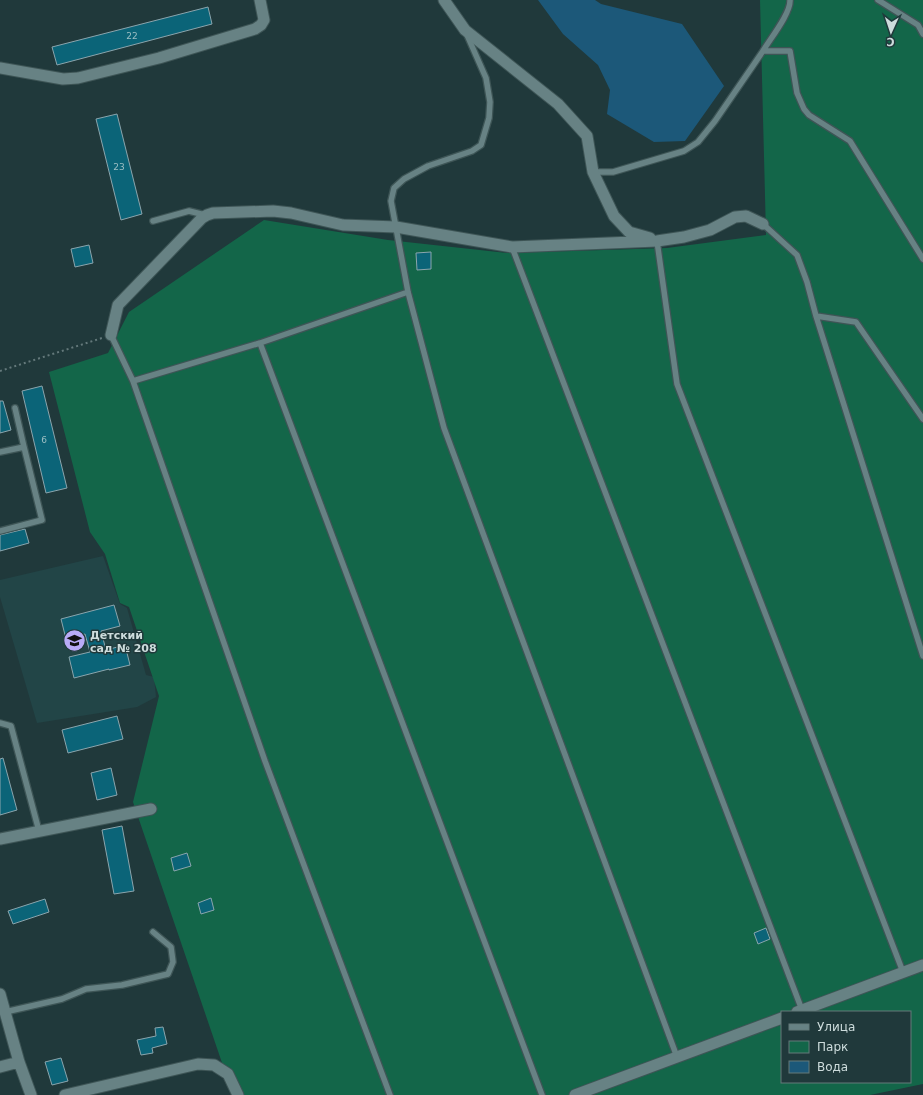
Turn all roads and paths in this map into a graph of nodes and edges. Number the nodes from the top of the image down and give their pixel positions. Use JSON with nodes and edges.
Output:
{"nodes":[{"id":1,"x":260,"y":0,"type":"edge"},
{"id":2,"x":444,"y":0,"type":"edge"},
{"id":3,"x":790,"y":0,"type":"edge"},
{"id":4,"x":878,"y":0,"type":"edge"},
{"id":5,"x":465,"y":30,"type":"junction"},
{"id":6,"x":923,"y":34,"type":"edge"},
{"id":7,"x":763,"y":51,"type":"junction"},
{"id":8,"x":0,"y":68,"type":"edge"},
{"id":9,"x":593,"y":172,"type":"junction"},
{"id":10,"x":207,"y":215,"type":"junction"},
{"id":11,"x":153,"y":221,"type":"dead end"},
{"id":12,"x":763,"y":224,"type":"joint"},
{"id":13,"x":396,"y":227,"type":"junction"},
{"id":14,"x":657,"y":240,"type":"junction"},
{"id":15,"x":512,"y":247,"type":"junction"},
{"id":16,"x":923,"y":259,"type":"edge"},
{"id":17,"x":408,"y":292,"type":"junction"},
{"id":18,"x":816,"y":316,"type":"junction"},
{"id":19,"x":111,"y":335,"type":"junction"},
{"id":20,"x":260,"y":343,"type":"junction"},
{"id":21,"x":0,"y":371,"type":"edge"},
{"id":22,"x":133,"y":381,"type":"junction"},
{"id":23,"x":15,"y":408,"type":"dead end"},
{"id":24,"x":923,"y":420,"type":"edge"},
{"id":25,"x":24,"y":447,"type":"junction"},
{"id":26,"x":0,"y":452,"type":"edge"},
{"id":27,"x":0,"y":531,"type":"edge"},
{"id":28,"x":923,"y":656,"type":"edge"},
{"id":29,"x":0,"y":723,"type":"edge"},
{"id":30,"x":151,"y":809,"type":"dead end"},
{"id":31,"x":38,"y":831,"type":"junction"},
{"id":32,"x":0,"y":839,"type":"edge"},
{"id":33,"x":152,"y":932,"type":"dead end"},
{"id":34,"x":923,"y":965,"type":"edge"},
{"id":35,"x":903,"y":972,"type":"junction"},
{"id":36,"x":0,"y":994,"type":"edge"},
{"id":37,"x":800,"y":1011,"type":"edge"},
{"id":38,"x":5,"y":1012,"type":"junction"},
{"id":39,"x":781,"y":1018,"type":"edge"},
{"id":40,"x":677,"y":1057,"type":"junction"},
{"id":41,"x":19,"y":1062,"type":"junction"},
{"id":42,"x":0,"y":1067,"type":"edge"},
{"id":43,"x":31,"y":1095,"type":"edge"},
{"id":44,"x":65,"y":1095,"type":"edge"},
{"id":45,"x":238,"y":1095,"type":"edge"},
{"id":46,"x":390,"y":1095,"type":"edge"},
{"id":47,"x":542,"y":1095,"type":"edge"},
{"id":48,"x":575,"y":1095,"type":"edge"}],
"edges":[{"from":1,"to":8,"type":"street"},
{"from":2,"to":5,"type":"street"},
{"from":3,"to":7,"type":"lane"},
{"from":4,"to":6,"type":"lane"},
{"from":5,"to":9,"type":"street"},
{"from":5,"to":13,"type":"lane"},
{"from":7,"to":9,"type":"lane"},
{"from":7,"to":16,"type":"lane"},
{"from":9,"to":14,"type":"street"},
{"from":10,"to":11,"type":"lane"},
{"from":10,"to":13,"type":"street"},
{"from":10,"to":19,"type":"street"},
{"from":12,"to":14,"type":"street"},
{"from":12,"to":18,"type":"lane"},
{"from":13,"to":15,"type":"street"},
{"from":13,"to":17,"type":"lane"},
{"from":14,"to":15,"type":"street"},
{"from":14,"to":35,"type":"lane"},
{"from":15,"to":37,"type":"lane"},
{"from":17,"to":20,"type":"lane"},
{"from":17,"to":40,"type":"lane"},
{"from":18,"to":24,"type":"lane"},
{"from":18,"to":28,"type":"lane"},
{"from":19,"to":21,"type":"path"},
{"from":19,"to":22,"type":"lane"},
{"from":20,"to":22,"type":"lane"},
{"from":20,"to":47,"type":"lane"},
{"from":22,"to":46,"type":"lane"},
{"from":23,"to":25,"type":"lane"},
{"from":25,"to":26,"type":"lane"},
{"from":25,"to":27,"type":"lane"},
{"from":29,"to":31,"type":"lane"},
{"from":30,"to":31,"type":"street"},
{"from":31,"to":32,"type":"street"},
{"from":33,"to":38,"type":"lane"},
{"from":34,"to":35,"type":"street"},
{"from":35,"to":37,"type":"street"},
{"from":36,"to":38,"type":"street"},
{"from":38,"to":41,"type":"street"},
{"from":39,"to":40,"type":"street"},
{"from":40,"to":48,"type":"street"},
{"from":41,"to":42,"type":"street"},
{"from":41,"to":43,"type":"street"},
{"from":44,"to":45,"type":"street"}]}
